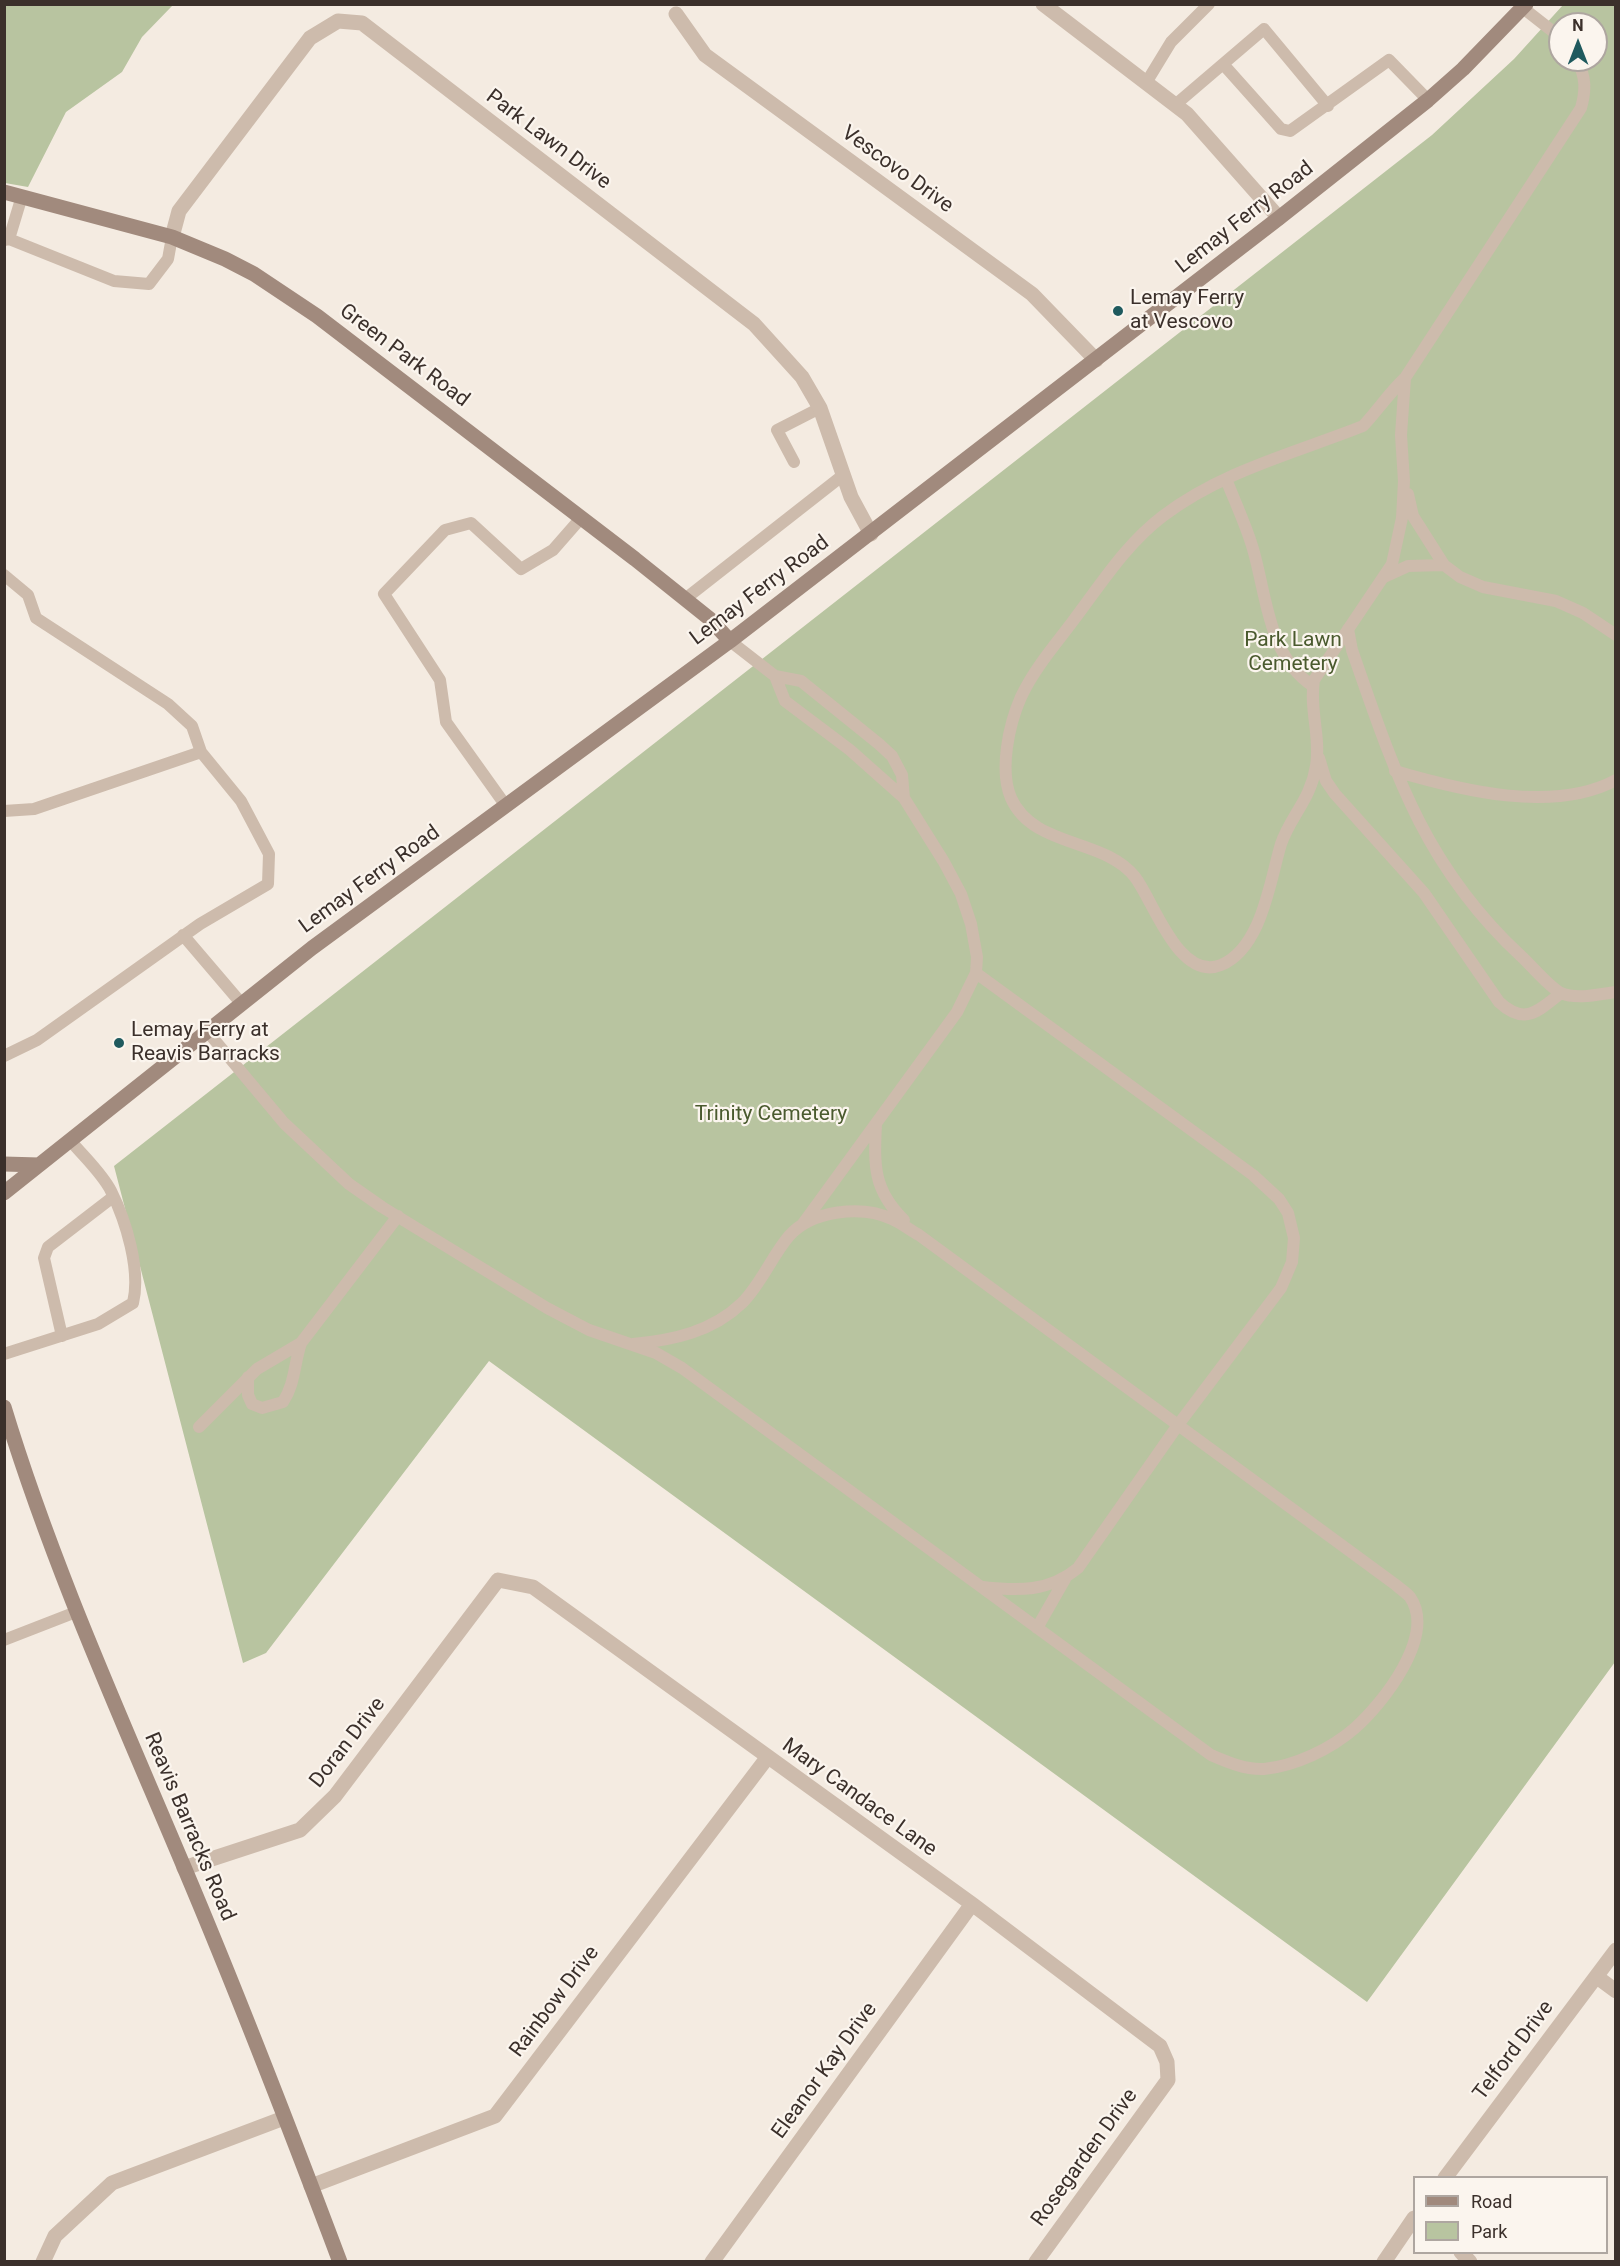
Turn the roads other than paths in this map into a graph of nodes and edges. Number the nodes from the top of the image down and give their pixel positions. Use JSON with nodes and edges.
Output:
{"nodes":[{"id":1,"x":1043,"y":4,"type":"edge"},
{"id":2,"x":1209,"y":4,"type":"edge"},
{"id":3,"x":1525,"y":6,"type":"edge"},
{"id":4,"x":676,"y":14,"type":"dead end"},
{"id":5,"x":1548,"y":27,"type":"edge"},
{"id":6,"x":1223,"y":64,"type":"junction"},
{"id":7,"x":1582,"y":72,"type":"edge"},
{"id":8,"x":1146,"y":83,"type":"junction"},
{"id":9,"x":1428,"y":100,"type":"junction"},
{"id":10,"x":1175,"y":105,"type":"junction"},
{"id":11,"x":1328,"y":106,"type":"junction"},
{"id":12,"x":4,"y":192,"type":"edge"},
{"id":13,"x":22,"y":196,"type":"junction"},
{"id":14,"x":1278,"y":218,"type":"junction"},
{"id":15,"x":172,"y":237,"type":"junction"},
{"id":16,"x":7,"y":239,"type":"edge"},
{"id":17,"x":1096,"y":360,"type":"junction"},
{"id":18,"x":1405,"y":378,"type":"junction"},
{"id":19,"x":820,"y":408,"type":"junction"},
{"id":20,"x":794,"y":462,"type":"dead end"},
{"id":21,"x":842,"y":476,"type":"junction"},
{"id":22,"x":1226,"y":479,"type":"junction"},
{"id":23,"x":1404,"y":481,"type":"junction"},
{"id":24,"x":581,"y":518,"type":"junction"},
{"id":25,"x":871,"y":534,"type":"junction"},
{"id":26,"x":1444,"y":565,"type":"junction"},
{"id":27,"x":4,"y":575,"type":"edge"},
{"id":28,"x":1384,"y":577,"type":"junction"},
{"id":29,"x":685,"y":599,"type":"junction"},
{"id":30,"x":1348,"y":628,"type":"junction"},
{"id":31,"x":1616,"y":635,"type":"edge"},
{"id":32,"x":730,"y":641,"type":"junction"},
{"id":33,"x":775,"y":676,"type":"junction"},
{"id":34,"x":1312,"y":686,"type":"junction"},
{"id":35,"x":201,"y":752,"type":"junction"},
{"id":36,"x":1317,"y":754,"type":"junction"},
{"id":37,"x":1395,"y":771,"type":"junction"},
{"id":38,"x":1616,"y":780,"type":"edge"},
{"id":39,"x":904,"y":798,"type":"junction"},
{"id":40,"x":506,"y":806,"type":"junction"},
{"id":41,"x":4,"y":811,"type":"edge"},
{"id":42,"x":183,"y":935,"type":"junction"},
{"id":43,"x":976,"y":974,"type":"junction"},
{"id":44,"x":1616,"y":992,"type":"edge"},
{"id":45,"x":1561,"y":993,"type":"junction"},
{"id":46,"x":241,"y":1003,"type":"junction"},
{"id":47,"x":207,"y":1031,"type":"junction"},
{"id":48,"x":4,"y":1056,"type":"edge"},
{"id":49,"x":876,"y":1123,"type":"junction"},
{"id":50,"x":70,"y":1140,"type":"junction"},
{"id":51,"x":4,"y":1164,"type":"edge"},
{"id":52,"x":39,"y":1165,"type":"junction"},
{"id":53,"x":4,"y":1193,"type":"edge"},
{"id":54,"x":113,"y":1197,"type":"junction"},
{"id":55,"x":398,"y":1216,"type":"junction"},
{"id":56,"x":801,"y":1226,"type":"junction"},
{"id":57,"x":919,"y":1235,"type":"junction"},
{"id":58,"x":62,"y":1336,"type":"junction"},
{"id":59,"x":300,"y":1343,"type":"junction"},
{"id":60,"x":633,"y":1344,"type":"junction"},
{"id":61,"x":4,"y":1354,"type":"edge"},
{"id":62,"x":248,"y":1377,"type":"junction"},
{"id":63,"x":4,"y":1407,"type":"edge"},
{"id":64,"x":1178,"y":1425,"type":"junction"},
{"id":65,"x":199,"y":1427,"type":"dead end"},
{"id":66,"x":1065,"y":1579,"type":"junction"},
{"id":67,"x":498,"y":1580,"type":"joint"},
{"id":68,"x":982,"y":1587,"type":"junction"},
{"id":69,"x":76,"y":1612,"type":"junction"},
{"id":70,"x":1037,"y":1628,"type":"junction"},
{"id":71,"x":4,"y":1640,"type":"edge"},
{"id":72,"x":766,"y":1758,"type":"junction"},
{"id":73,"x":184,"y":1868,"type":"junction"},
{"id":74,"x":972,"y":1904,"type":"junction"},
{"id":75,"x":1616,"y":1950,"type":"edge"},
{"id":76,"x":1597,"y":1977,"type":"junction"},
{"id":77,"x":1616,"y":1991,"type":"edge"},
{"id":78,"x":1168,"y":2080,"type":"joint"},
{"id":79,"x":284,"y":2118,"type":"junction"},
{"id":80,"x":1447,"y":2176,"type":"edge"},
{"id":81,"x":311,"y":2186,"type":"junction"},
{"id":82,"x":1413,"y":2219,"type":"edge"},
{"id":83,"x":43,"y":2262,"type":"edge"},
{"id":84,"x":340,"y":2262,"type":"edge"},
{"id":85,"x":712,"y":2262,"type":"edge"},
{"id":86,"x":1036,"y":2262,"type":"edge"},
{"id":87,"x":1384,"y":2262,"type":"edge"}],
"edges":[{"from":1,"to":8,"type":"street"},
{"from":2,"to":8,"type":"lane"},
{"from":3,"to":5,"type":"lane"},
{"from":3,"to":9,"type":"main road","name":"Lemay Ferry Road"},
{"from":4,"to":17,"type":"street","name":"Vescovo Drive"},
{"from":6,"to":10,"type":"lane"},
{"from":6,"to":11,"type":"lane"},
{"from":6,"to":11,"type":"lane"},
{"from":7,"to":18,"type":"lane"},
{"from":8,"to":10,"type":"street"},
{"from":9,"to":11,"type":"lane"},
{"from":9,"to":14,"type":"main road","name":"Lemay Ferry Road"},
{"from":10,"to":14,"type":"street"},
{"from":12,"to":13,"type":"main road","name":"Green Park Road"},
{"from":13,"to":15,"type":"main road","name":"Green Park Road"},
{"from":13,"to":16,"type":"lane"},
{"from":14,"to":17,"type":"main road","name":"Lemay Ferry Road"},
{"from":15,"to":16,"type":"lane"},
{"from":15,"to":19,"type":"street","name":"Park Lawn Drive"},
{"from":15,"to":24,"type":"main road","name":"Green Park Road"},
{"from":17,"to":25,"type":"main road","name":"Lemay Ferry Road"},
{"from":18,"to":22,"type":"lane"},
{"from":18,"to":23,"type":"lane"},
{"from":19,"to":20,"type":"lane"},
{"from":19,"to":21,"type":"street","name":"Park Lawn Drive"},
{"from":21,"to":25,"type":"street","name":"Park Lawn Drive"},
{"from":21,"to":29,"type":"lane"},
{"from":22,"to":34,"type":"lane"},
{"from":22,"to":36,"type":"lane"},
{"from":23,"to":26,"type":"lane"},
{"from":23,"to":28,"type":"lane"},
{"from":24,"to":29,"type":"main road","name":"Green Park Road"},
{"from":24,"to":40,"type":"lane"},
{"from":25,"to":32,"type":"main road","name":"Lemay Ferry Road"},
{"from":26,"to":28,"type":"lane"},
{"from":26,"to":31,"type":"lane"},
{"from":27,"to":35,"type":"lane"},
{"from":28,"to":30,"type":"lane"},
{"from":29,"to":32,"type":"main road","name":"Green Park Road"},
{"from":30,"to":34,"type":"lane"},
{"from":30,"to":37,"type":"lane"},
{"from":32,"to":33,"type":"lane"},
{"from":32,"to":40,"type":"main road","name":"Lemay Ferry Road"},
{"from":33,"to":39,"type":"lane"},
{"from":33,"to":39,"type":"lane"},
{"from":34,"to":36,"type":"lane"},
{"from":35,"to":41,"type":"lane"},
{"from":35,"to":42,"type":"lane"},
{"from":36,"to":45,"type":"lane"},
{"from":37,"to":38,"type":"lane"},
{"from":37,"to":45,"type":"lane"},
{"from":39,"to":43,"type":"lane"},
{"from":40,"to":46,"type":"main road","name":"Lemay Ferry Road"},
{"from":42,"to":46,"type":"lane"},
{"from":42,"to":48,"type":"lane"},
{"from":43,"to":49,"type":"lane"},
{"from":43,"to":64,"type":"lane"},
{"from":44,"to":45,"type":"lane"},
{"from":46,"to":47,"type":"main road","name":"Lemay Ferry Road"},
{"from":47,"to":50,"type":"main road","name":"Lemay Ferry Road"},
{"from":47,"to":55,"type":"lane"},
{"from":49,"to":56,"type":"lane"},
{"from":49,"to":57,"type":"lane"},
{"from":50,"to":52,"type":"main road","name":"Lemay Ferry Road"},
{"from":50,"to":54,"type":"lane"},
{"from":51,"to":52,"type":"main road"},
{"from":52,"to":53,"type":"main road","name":"Lemay Ferry Road"},
{"from":54,"to":58,"type":"lane"},
{"from":54,"to":58,"type":"lane"},
{"from":55,"to":59,"type":"lane"},
{"from":55,"to":60,"type":"lane"},
{"from":56,"to":57,"type":"lane"},
{"from":56,"to":60,"type":"lane"},
{"from":57,"to":64,"type":"lane"},
{"from":58,"to":61,"type":"lane"},
{"from":59,"to":62,"type":"lane"},
{"from":59,"to":62,"type":"lane"},
{"from":60,"to":68,"type":"lane"},
{"from":62,"to":65,"type":"lane"},
{"from":63,"to":69,"type":"main road","name":"Reavis Barracks Road"},
{"from":64,"to":66,"type":"lane"},
{"from":64,"to":70,"type":"lane"},
{"from":66,"to":68,"type":"lane"},
{"from":66,"to":70,"type":"lane"},
{"from":67,"to":72,"type":"street","name":"Mary Candace Lane"},
{"from":67,"to":73,"type":"street","name":"Doran Drive"},
{"from":68,"to":70,"type":"lane"},
{"from":69,"to":71,"type":"lane"},
{"from":69,"to":73,"type":"main road","name":"Reavis Barracks Road"},
{"from":72,"to":74,"type":"street","name":"Mary Candace Lane"},
{"from":72,"to":81,"type":"street","name":"Rainbow Drive"},
{"from":73,"to":79,"type":"main road","name":"Reavis Barracks Road"},
{"from":74,"to":78,"type":"street","name":"Mary Candace Lane"},
{"from":74,"to":85,"type":"street","name":"Eleanor Kay Drive"},
{"from":75,"to":76,"type":"street","name":"Telford Drive"},
{"from":76,"to":77,"type":"street"},
{"from":76,"to":80,"type":"street","name":"Telford Drive"},
{"from":78,"to":86,"type":"street","name":"Rosegarden Drive"},
{"from":79,"to":81,"type":"main road","name":"Reavis Barracks Road"},
{"from":79,"to":83,"type":"street"},
{"from":81,"to":84,"type":"main road","name":"Reavis Barracks Road"},
{"from":82,"to":87,"type":"street"}]}
